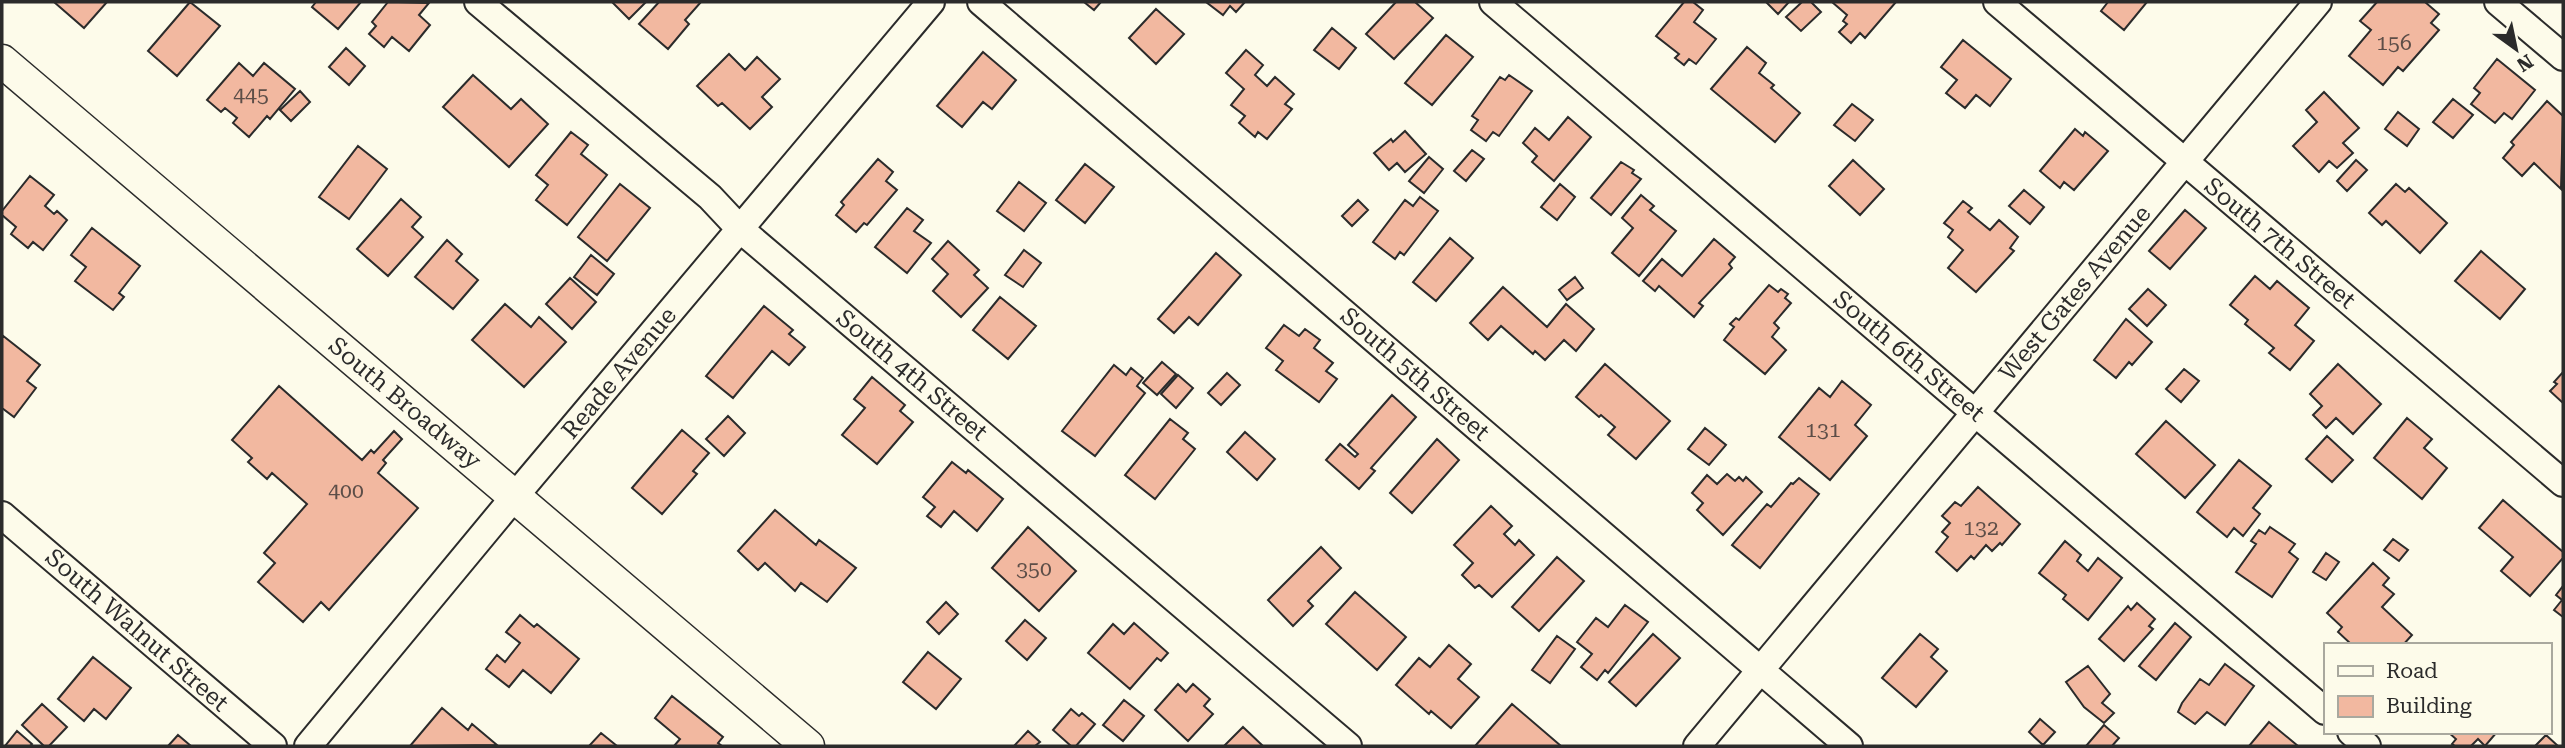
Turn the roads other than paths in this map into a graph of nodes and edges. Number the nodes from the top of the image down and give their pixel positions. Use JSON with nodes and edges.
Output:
{"nodes":[{"id":1,"x":478,"y":2,"type":"edge"},
{"id":2,"x":931,"y":2,"type":"edge"},
{"id":3,"x":981,"y":2,"type":"edge"},
{"id":4,"x":1493,"y":2,"type":"edge"},
{"id":5,"x":1997,"y":2,"type":"edge"},
{"id":6,"x":2318,"y":2,"type":"edge"},
{"id":7,"x":2498,"y":2,"type":"edge"},
{"id":8,"x":2563,"y":57,"type":"edge"},
{"id":9,"x":2,"y":61,"type":"edge"},
{"id":10,"x":2185,"y":162,"type":"junction"},
{"id":11,"x":740,"y":229,"type":"junction"},
{"id":12,"x":1975,"y":412,"type":"junction"},
{"id":13,"x":2563,"y":483,"type":"edge"},
{"id":14,"x":515,"y":496,"type":"junction"},
{"id":15,"x":2,"y":515,"type":"edge"},
{"id":16,"x":1760,"y":670,"type":"junction"},
{"id":17,"x":2324,"y":710,"type":"edge"},
{"id":18,"x":2353,"y":734,"type":"edge"},
{"id":19,"x":273,"y":746,"type":"edge"},
{"id":20,"x":308,"y":746,"type":"edge"},
{"id":21,"x":808,"y":746,"type":"edge"},
{"id":22,"x":1348,"y":746,"type":"edge"},
{"id":23,"x":1697,"y":746,"type":"edge"},
{"id":24,"x":1849,"y":746,"type":"edge"},
{"id":25,"x":2367,"y":746,"type":"edge"}],
"edges":[{"from":1,"to":11,"type":"street","name":"South 4th Street"},
{"from":2,"to":11,"type":"street","name":"Reade Avenue"},
{"from":3,"to":16,"type":"street","name":"South 5th Street"},
{"from":4,"to":12,"type":"street","name":"South 6th Street"},
{"from":5,"to":10,"type":"street","name":"South 7th Street"},
{"from":6,"to":10,"type":"street","name":"West Gates Avenue"},
{"from":7,"to":8,"type":"street"},
{"from":9,"to":14,"type":"street","name":"South Broadway"},
{"from":10,"to":12,"type":"street","name":"West Gates Avenue"},
{"from":10,"to":13,"type":"street","name":"South 7th Street"},
{"from":11,"to":14,"type":"street","name":"Reade Avenue"},
{"from":11,"to":22,"type":"street","name":"South 4th Street"},
{"from":12,"to":16,"type":"street","name":"West Gates Avenue"},
{"from":12,"to":17,"type":"street","name":"South 6th Street"},
{"from":14,"to":20,"type":"street","name":"Reade Avenue"},
{"from":14,"to":21,"type":"street","name":"South Broadway"},
{"from":15,"to":19,"type":"street","name":"South Walnut Street"},
{"from":16,"to":23,"type":"street","name":"West Gates Avenue"},
{"from":16,"to":24,"type":"street","name":"South 5th Street"},
{"from":18,"to":25,"type":"street"}]}
